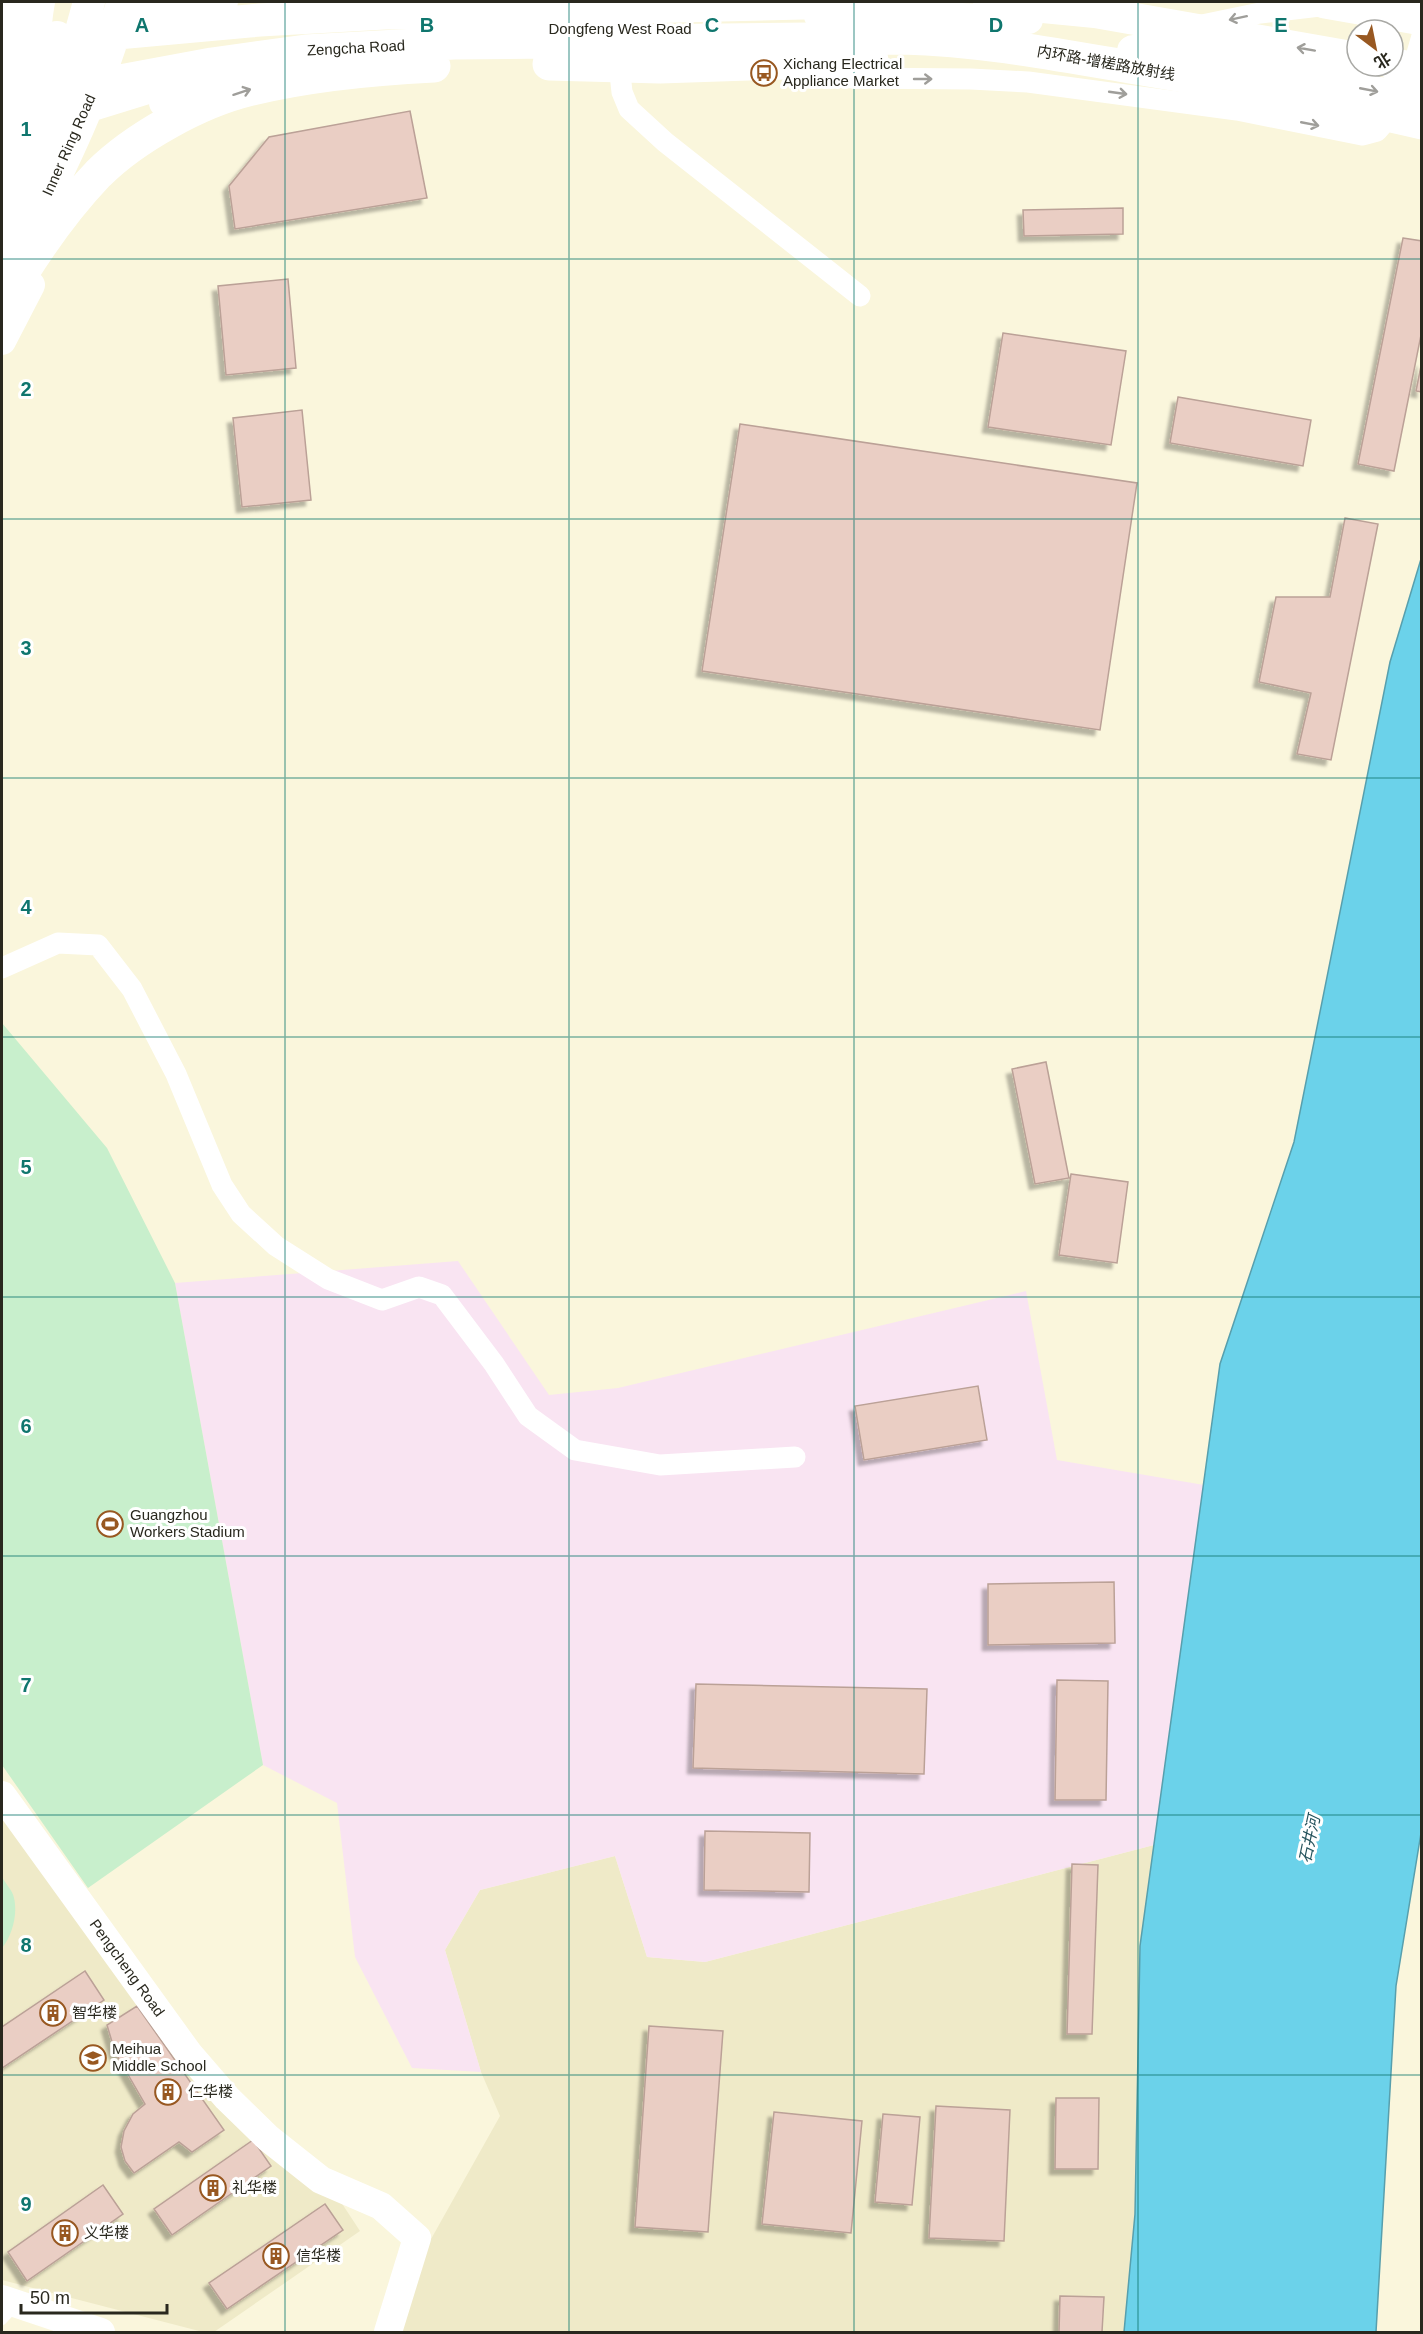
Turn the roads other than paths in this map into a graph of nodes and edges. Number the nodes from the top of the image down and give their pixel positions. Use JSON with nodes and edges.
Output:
{"nodes":[{"id":1,"x":15,"y":2,"type":"edge"},
{"id":2,"x":67,"y":2,"type":"edge"},
{"id":3,"x":241,"y":2,"type":"edge"},
{"id":4,"x":268,"y":2,"type":"edge"},
{"id":5,"x":334,"y":2,"type":"edge"},
{"id":6,"x":341,"y":2,"type":"edge"},
{"id":7,"x":399,"y":2,"type":"edge"},
{"id":8,"x":676,"y":2,"type":"edge"},
{"id":9,"x":846,"y":2,"type":"edge"},
{"id":10,"x":1324,"y":2,"type":"edge"},
{"id":11,"x":106,"y":7,"type":"edge"},
{"id":12,"x":1422,"y":7,"type":"edge"},
{"id":13,"x":37,"y":11,"type":"edge"},
{"id":14,"x":713,"y":12,"type":"junction"},
{"id":15,"x":988,"y":16,"type":"edge"},
{"id":16,"x":1422,"y":19,"type":"edge"},
{"id":17,"x":442,"y":22,"type":"edge"},
{"id":18,"x":230,"y":26,"type":"edge"},
{"id":19,"x":2,"y":27,"type":"edge"},
{"id":20,"x":174,"y":28,"type":"junction"},
{"id":21,"x":1188,"y":28,"type":"junction"},
{"id":22,"x":659,"y":30,"type":"junction"},
{"id":23,"x":1422,"y":36,"type":"edge"},
{"id":24,"x":2,"y":38,"type":"edge"},
{"id":25,"x":787,"y":40,"type":"joint"},
{"id":26,"x":1255,"y":40,"type":"junction"},
{"id":27,"x":848,"y":49,"type":"junction"},
{"id":28,"x":2,"y":50,"type":"edge"},
{"id":29,"x":618,"y":52,"type":"junction"},
{"id":30,"x":1345,"y":56,"type":"edge"},
{"id":31,"x":1074,"y":57,"type":"junction"},
{"id":32,"x":65,"y":64,"type":"junction"},
{"id":33,"x":1405,"y":66,"type":"edge"},
{"id":34,"x":1422,"y":70,"type":"edge"},
{"id":35,"x":202,"y":76,"type":"junction"},
{"id":36,"x":2,"y":79,"type":"edge"},
{"id":37,"x":159,"y":94,"type":"junction"},
{"id":38,"x":1422,"y":102,"type":"edge"},
{"id":39,"x":4,"y":113,"type":"edge"},
{"id":40,"x":1422,"y":123,"type":"edge"},
{"id":41,"x":2,"y":165,"type":"edge"},
{"id":42,"x":2,"y":216,"type":"edge"},
{"id":43,"x":2,"y":261,"type":"edge"},
{"id":44,"x":2,"y":282,"type":"edge"},
{"id":45,"x":860,"y":296,"type":"dead end"},
{"id":46,"x":2,"y":307,"type":"edge"},
{"id":47,"x":2,"y":340,"type":"edge"},
{"id":48,"x":2,"y":968,"type":"edge"},
{"id":49,"x":795,"y":1457,"type":"dead end"},
{"id":50,"x":2,"y":1795,"type":"edge"},
{"id":51,"x":7,"y":2308,"type":"edge"},
{"id":52,"x":101,"y":2332,"type":"edge"},
{"id":53,"x":388,"y":2332,"type":"edge"}],
"edges":[{"from":1,"to":28,"type":"highway"},
{"from":2,"to":41,"type":"main road"},
{"from":3,"to":17,"type":"highway"},
{"from":4,"to":7,"type":"highway"},
{"from":5,"to":20,"type":"main road"},
{"from":6,"to":18,"type":"main road"},
{"from":8,"to":14,"type":"main road"},
{"from":9,"to":14,"type":"highway"},
{"from":10,"to":16,"type":"highway"},
{"from":11,"to":13,"type":"main road"},
{"from":11,"to":18,"type":"main road"},
{"from":11,"to":20,"type":"main road"},
{"from":11,"to":32,"type":"main road"},
{"from":11,"to":42,"type":"main road"},
{"from":11,"to":44,"type":"highway","name":"Inner Ring Road"},
{"from":12,"to":21,"type":"street","one_way":true},
{"from":13,"to":19,"type":"main road"},
{"from":13,"to":24,"type":"main road"},
{"from":13,"to":32,"type":"main road"},
{"from":14,"to":17,"type":"main road"},
{"from":14,"to":20,"type":"highway"},
{"from":14,"to":26,"type":"main road"},
{"from":15,"to":21,"type":"main road","name":"Dongfeng West Road"},
{"from":15,"to":22,"type":"main road","name":"Dongfeng West Road"},
{"from":15,"to":27,"type":"main road"},
{"from":15,"to":38,"type":"main road","name":"Dongfeng West Road","one_way":true},
{"from":17,"to":20,"type":"main road"},
{"from":17,"to":25,"type":"highway","name":"Zengcha Road"},
{"from":17,"to":39,"type":"highway","name":"Zengcha Road"},
{"from":18,"to":20,"type":"main road"},
{"from":18,"to":22,"type":"main road","name":"Dongfeng West Road"},
{"from":18,"to":32,"type":"main road"},
{"from":18,"to":35,"type":"main road","name":"Dongfeng West Road"},
{"from":20,"to":28,"type":"highway"},
{"from":20,"to":32,"type":"main road"},
{"from":21,"to":26,"type":"main road","name":"Dongfeng West Road"},
{"from":22,"to":29,"type":"main road"},
{"from":27,"to":23,"type":"street","one_way":true},
{"from":25,"to":31,"type":"highway","name":"内环路-增槎路放射线"},
{"from":30,"to":26,"type":"main road","name":"Dongfeng West Road","one_way":true},
{"from":27,"to":29,"type":"main road"},
{"from":29,"to":35,"type":"main road"},
{"from":29,"to":45,"type":"street"},
{"from":31,"to":40,"type":"highway","name":"内环路-增槎路放射线"},
{"from":46,"to":31,"type":"highway","one_way":true},
{"from":32,"to":36,"type":"main road"},
{"from":32,"to":39,"type":"main road"},
{"from":33,"to":34,"type":"main road"},
{"from":35,"to":37,"type":"main road","name":"Dongfeng West Road"},
{"from":37,"to":39,"type":"main road","name":"Dongfeng West Road"},
{"from":37,"to":47,"type":"main road"},
{"from":39,"to":43,"type":"main road"},
{"from":48,"to":49,"type":"street"},
{"from":50,"to":53,"type":"main road","name":"Pengcheng Road"},
{"from":51,"to":52,"type":"main road"}]}
